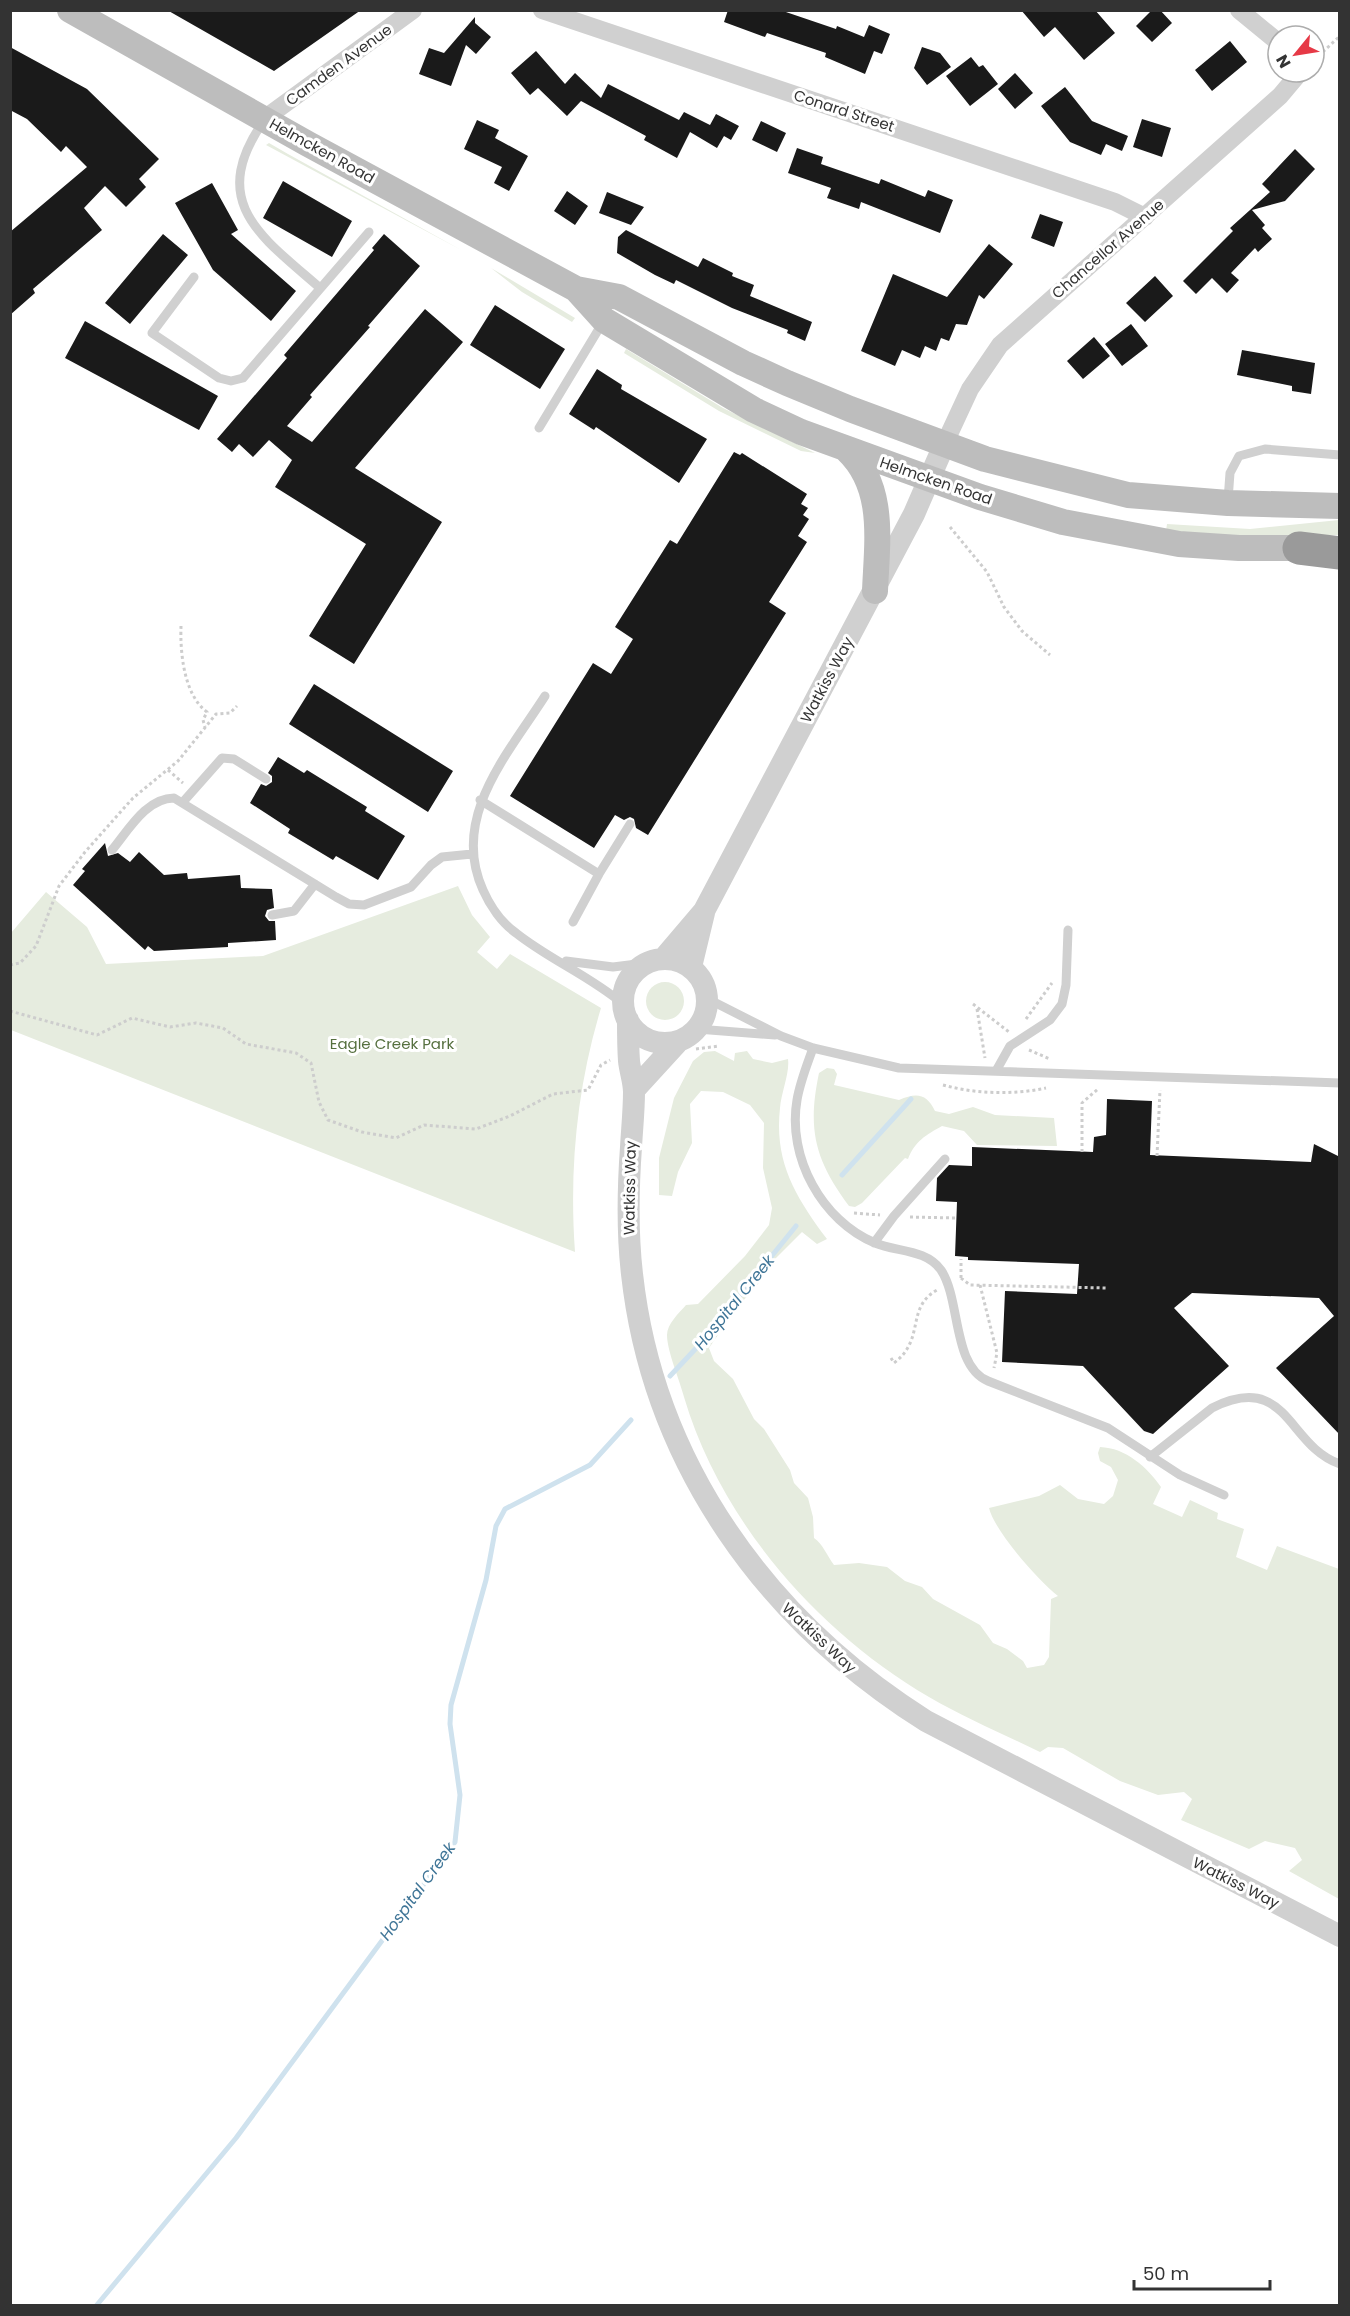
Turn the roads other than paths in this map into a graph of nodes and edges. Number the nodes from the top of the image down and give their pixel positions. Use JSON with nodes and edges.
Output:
{"nodes":[{"id":1,"x":70,"y":10,"type":"edge"},
{"id":2,"x":413,"y":10,"type":"edge"},
{"id":3,"x":542,"y":10,"type":"edge"},
{"id":4,"x":1239,"y":10,"type":"edge"},
{"id":5,"x":1266,"y":32,"type":"edge"},
{"id":6,"x":1291,"y":84,"type":"edge"},
{"id":7,"x":264,"y":119,"type":"junction"},
{"id":8,"x":1145,"y":217,"type":"junction"},
{"id":9,"x":369,"y":232,"type":"dead end"},
{"id":10,"x":194,"y":277,"type":"dead end"},
{"id":11,"x":320,"y":288,"type":"junction"},
{"id":12,"x":576,"y":289,"type":"junction"},
{"id":13,"x":604,"y":320,"type":"junction"},
{"id":14,"x":539,"y":428,"type":"dead end"},
{"id":15,"x":944,"y":445,"type":"junction"},
{"id":16,"x":844,"y":448,"type":"junction"},
{"id":17,"x":1340,"y":455,"type":"edge"},
{"id":18,"x":930,"y":479,"type":"junction"},
{"id":19,"x":1228,"y":503,"type":"junction"},
{"id":20,"x":1340,"y":506,"type":"edge"},
{"id":21,"x":1299,"y":548,"type":"junction"},
{"id":22,"x":1340,"y":548,"type":"edge"},
{"id":23,"x":1340,"y":553,"type":"edge"},
{"id":24,"x":875,"y":591,"type":"junction"},
{"id":25,"x":545,"y":696,"type":"dead end"},
{"id":26,"x":266,"y":779,"type":"dead end"},
{"id":27,"x":480,"y":800,"type":"junction"},
{"id":28,"x":183,"y":802,"type":"junction"},
{"id":29,"x":630,"y":824,"type":"dead end"},
{"id":30,"x":112,"y":850,"type":"dead end"},
{"id":31,"x":472,"y":854,"type":"junction"},
{"id":32,"x":599,"y":873,"type":"junction"},
{"id":33,"x":315,"y":884,"type":"junction"},
{"id":34,"x":704,"y":911,"type":"junction"},
{"id":35,"x":272,"y":915,"type":"dead end"},
{"id":36,"x":573,"y":922,"type":"dead end"},
{"id":37,"x":1068,"y":930,"type":"dead end"},
{"id":38,"x":561,"y":961,"type":"junction"},
{"id":39,"x":654,"y":961,"type":"junction"},
{"id":40,"x":691,"y":967,"type":"junction"},
{"id":41,"x":708,"y":999,"type":"junction"},
{"id":42,"x":626,"y":1012,"type":"junction"},
{"id":43,"x":780,"y":1036,"type":"junction"},
{"id":44,"x":689,"y":1041,"type":"junction"},
{"id":45,"x":813,"y":1047,"type":"junction"},
{"id":46,"x":1109,"y":1064,"type":"dead end"},
{"id":47,"x":1213,"y":1068,"type":"dead end"},
{"id":48,"x":1266,"y":1070,"type":"dead end"},
{"id":49,"x":996,"y":1071,"type":"junction"},
{"id":50,"x":1108,"y":1074,"type":"junction"},
{"id":51,"x":1213,"y":1078,"type":"junction"},
{"id":52,"x":1266,"y":1081,"type":"junction"},
{"id":53,"x":1340,"y":1083,"type":"edge"},
{"id":54,"x":634,"y":1090,"type":"junction"},
{"id":55,"x":945,"y":1158,"type":"dead end"},
{"id":56,"x":874,"y":1243,"type":"junction"},
{"id":57,"x":1150,"y":1457,"type":"junction"},
{"id":58,"x":1340,"y":1464,"type":"edge"},
{"id":59,"x":1224,"y":1495,"type":"dead end"},
{"id":60,"x":1340,"y":1936,"type":"edge"}],
"edges":[{"from":1,"to":7,"type":"main road","name":"Helmcken Road"},
{"from":2,"to":7,"type":"street","name":"Camden Avenue"},
{"from":3,"to":8,"type":"street","name":"Conard Street"},
{"from":4,"to":5,"type":"street"},
{"from":6,"to":8,"type":"street","name":"Chancellor Avenue"},
{"from":7,"to":11,"type":"lane"},
{"from":7,"to":12,"type":"main road","name":"Helmcken Road"},
{"from":8,"to":15,"type":"street","name":"Chancellor Avenue"},
{"from":9,"to":11,"type":"lane"},
{"from":10,"to":11,"type":"lane"},
{"from":12,"to":13,"type":"main road","name":"Helmcken Road"},
{"from":12,"to":15,"type":"main road","name":"Helmcken Road"},
{"from":13,"to":14,"type":"lane"},
{"from":13,"to":16,"type":"main road","name":"Helmcken Road"},
{"from":15,"to":18,"type":"street","name":"Watkiss Way"},
{"from":15,"to":19,"type":"main road","name":"Helmcken Road"},
{"from":16,"to":18,"type":"main road","name":"Helmcken Road"},
{"from":16,"to":24,"type":"main road"},
{"from":17,"to":19,"type":"lane"},
{"from":18,"to":21,"type":"main road","name":"Helmcken Road"},
{"from":18,"to":24,"type":"street","name":"Watkiss Way"},
{"from":19,"to":20,"type":"main road","name":"Helmcken Road"},
{"from":21,"to":22,"type":"main road","name":"Helmcken Road"},
{"from":21,"to":23,"type":"highway"},
{"from":24,"to":34,"type":"street","name":"Watkiss Way"},
{"from":25,"to":27,"type":"lane"},
{"from":26,"to":28,"type":"lane"},
{"from":27,"to":31,"type":"lane"},
{"from":27,"to":32,"type":"lane"},
{"from":28,"to":30,"type":"lane"},
{"from":28,"to":33,"type":"lane"},
{"from":29,"to":32,"type":"lane"},
{"from":31,"to":33,"type":"lane"},
{"from":31,"to":38,"type":"lane"},
{"from":32,"to":36,"type":"lane"},
{"from":33,"to":35,"type":"lane"},
{"from":34,"to":39,"type":"street","name":"Watkiss Way"},
{"from":34,"to":40,"type":"street","name":"Watkiss Way"},
{"from":37,"to":49,"type":"lane"},
{"from":38,"to":39,"type":"lane"},
{"from":38,"to":42,"type":"lane"},
{"from":39,"to":40,"type":"street"},
{"from":39,"to":42,"type":"street"},
{"from":40,"to":41,"type":"street"},
{"from":41,"to":43,"type":"lane"},
{"from":41,"to":44,"type":"street"},
{"from":42,"to":44,"type":"street"},
{"from":42,"to":54,"type":"street","name":"Watkiss Way"},
{"from":43,"to":44,"type":"lane"},
{"from":43,"to":45,"type":"lane"},
{"from":44,"to":54,"type":"street"},
{"from":45,"to":49,"type":"lane"},
{"from":45,"to":56,"type":"lane"},
{"from":46,"to":50,"type":"lane"},
{"from":47,"to":51,"type":"lane"},
{"from":48,"to":52,"type":"lane"},
{"from":49,"to":50,"type":"lane"},
{"from":50,"to":51,"type":"lane"},
{"from":51,"to":52,"type":"lane"},
{"from":52,"to":53,"type":"lane"},
{"from":54,"to":60,"type":"street","name":"Watkiss Way"},
{"from":55,"to":56,"type":"lane"},
{"from":56,"to":57,"type":"lane"},
{"from":57,"to":58,"type":"lane"},
{"from":57,"to":59,"type":"lane"}]}
